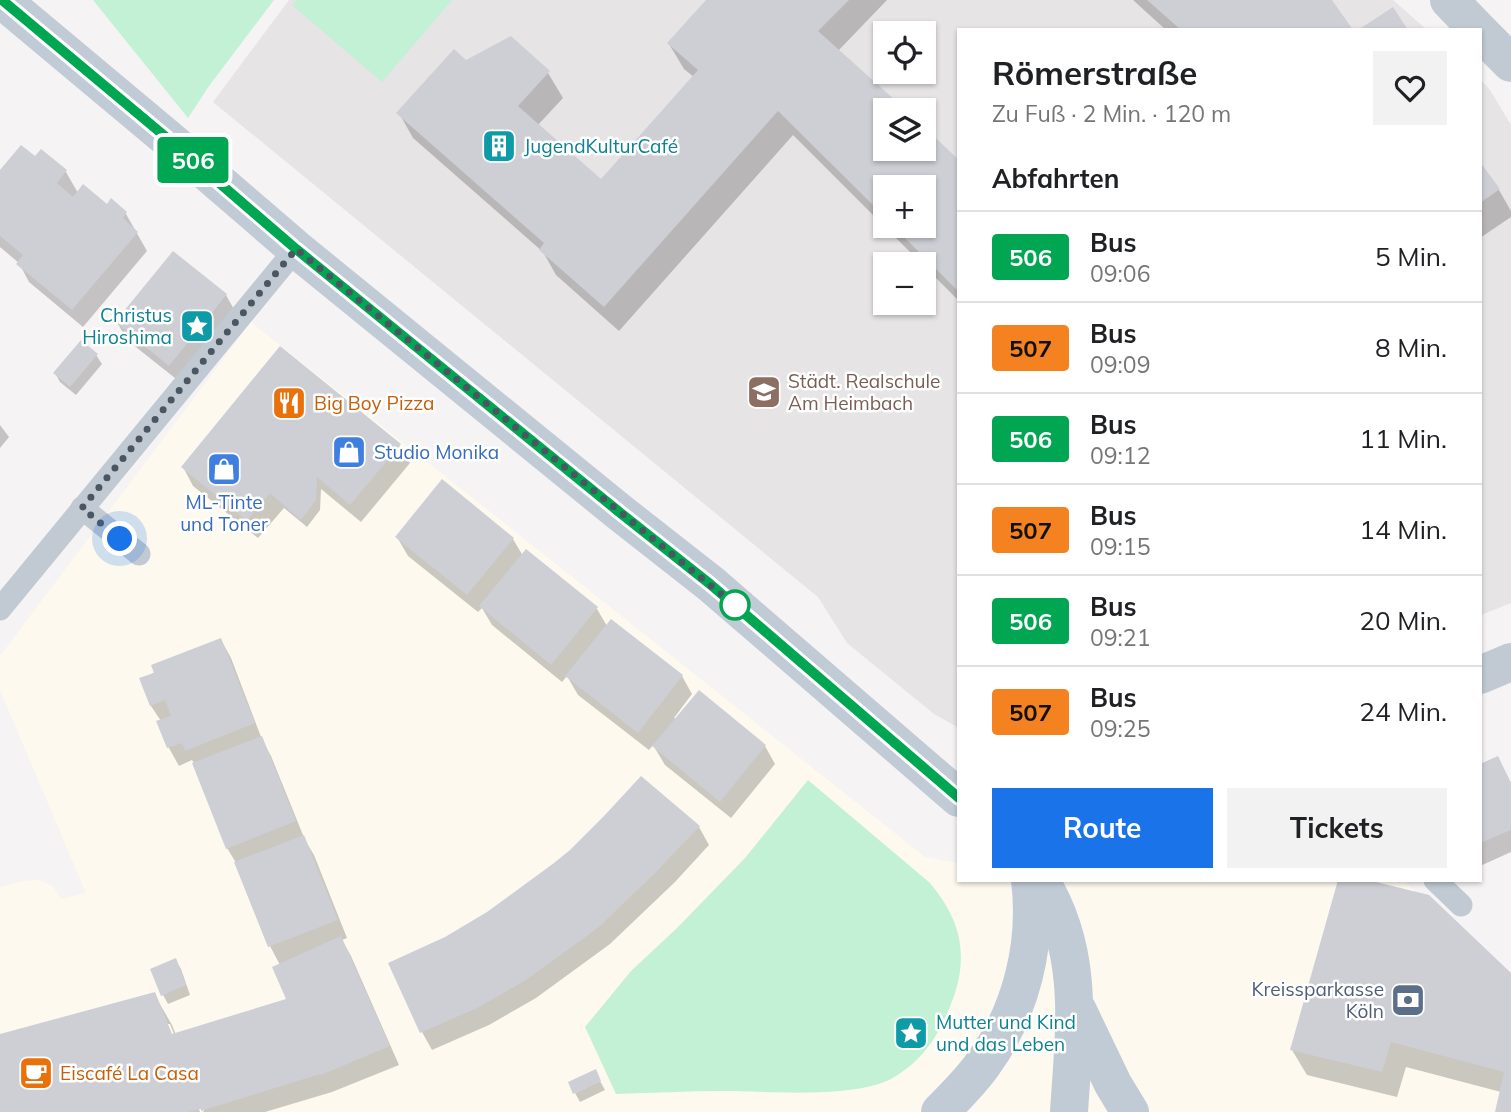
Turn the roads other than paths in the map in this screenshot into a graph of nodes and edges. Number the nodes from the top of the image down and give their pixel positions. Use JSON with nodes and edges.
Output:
{"nodes":[{"id":1,"x":2,"y":0,"type":"edge"},
{"id":2,"x":1448,"y":0,"type":"edge"},
{"id":3,"x":1476,"y":28,"type":"edge"},
{"id":4,"x":1482,"y":34,"type":"edge"},
{"id":5,"x":1511,"y":63,"type":"edge"},
{"id":6,"x":296,"y":249,"type":"junction"},
{"id":7,"x":82,"y":508,"type":"junction"},
{"id":8,"x":139,"y":554,"type":"dead end"},
{"id":9,"x":0,"y":609,"type":"edge"},
{"id":10,"x":1511,"y":662,"type":"edge"},
{"id":11,"x":1482,"y":673,"type":"edge"},
{"id":12,"x":957,"y":796,"type":"edge"},
{"id":13,"x":1030,"y":882,"type":"edge"},
{"id":14,"x":1041,"y":882,"type":"edge"},
{"id":15,"x":1437,"y":882,"type":"edge"},
{"id":16,"x":1461,"y":905,"type":"dead end"},
{"id":17,"x":1075,"y":1004,"type":"junction"},
{"id":18,"x":940,"y":1112,"type":"edge"},
{"id":19,"x":1069,"y":1112,"type":"edge"},
{"id":20,"x":1129,"y":1112,"type":"edge"}],
"edges":[{"from":1,"to":6,"type":"street"},
{"from":2,"to":3,"type":"street"},
{"from":4,"to":5,"type":"street"},
{"from":6,"to":7,"type":"lane"},
{"from":6,"to":12,"type":"street"},
{"from":7,"to":8,"type":"lane"},
{"from":7,"to":9,"type":"lane"},
{"from":10,"to":11,"type":"street"},
{"from":13,"to":18,"type":"street"},
{"from":14,"to":17,"type":"street"},
{"from":15,"to":16,"type":"lane"},
{"from":17,"to":19,"type":"street"},
{"from":17,"to":20,"type":"street"}]}
